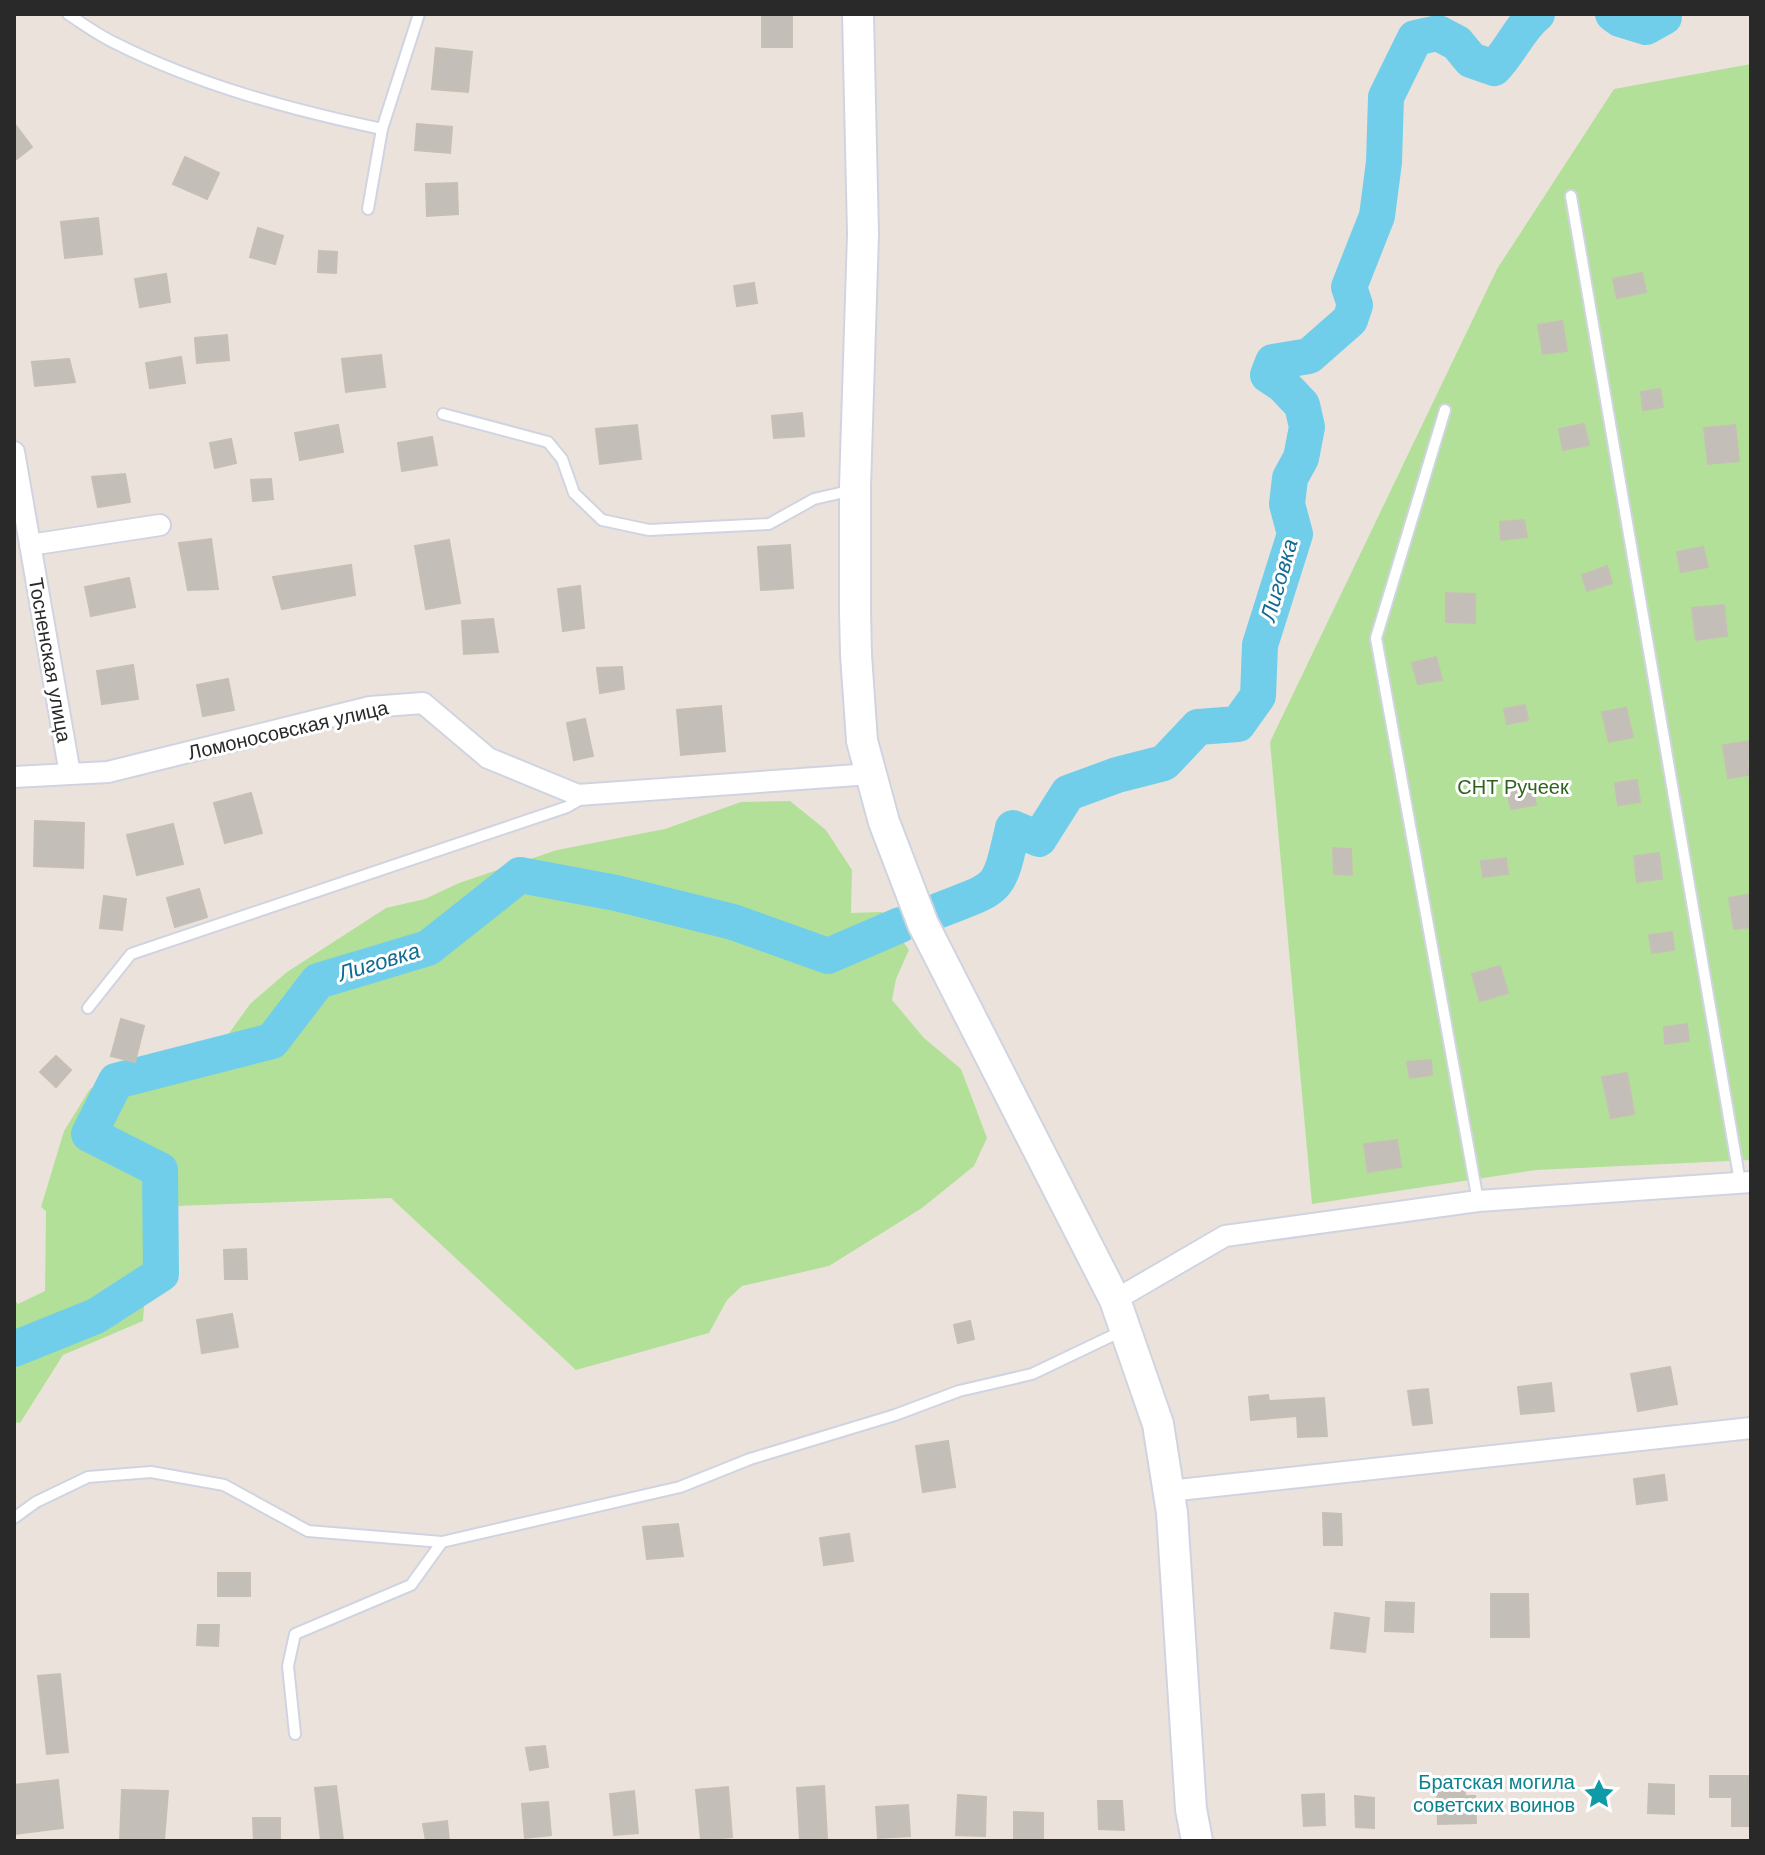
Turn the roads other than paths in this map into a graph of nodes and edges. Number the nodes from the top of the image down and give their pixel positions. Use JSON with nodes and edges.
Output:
{"nodes":[{"id":1,"x":68,"y":14,"type":"edge"},
{"id":2,"x":419,"y":14,"type":"edge"},
{"id":3,"x":858,"y":14,"type":"edge"},
{"id":4,"x":382,"y":129,"type":"junction"},
{"id":5,"x":1571,"y":196,"type":"dead end"},
{"id":6,"x":368,"y":209,"type":"dead end"},
{"id":7,"x":1445,"y":410,"type":"dead end"},
{"id":8,"x":443,"y":414,"type":"dead end"},
{"id":9,"x":14,"y":452,"type":"edge"},
{"id":10,"x":855,"y":489,"type":"junction"},
{"id":11,"x":160,"y":525,"type":"dead end"},
{"id":12,"x":30,"y":545,"type":"junction"},
{"id":13,"x":70,"y":774,"type":"junction"},
{"id":14,"x":871,"y":774,"type":"junction"},
{"id":15,"x":14,"y":777,"type":"edge"},
{"id":16,"x":592,"y":794,"type":"junction"},
{"id":17,"x":88,"y":1008,"type":"dead end"},
{"id":18,"x":1746,"y":1182,"type":"edge"},
{"id":19,"x":1478,"y":1201,"type":"junction"},
{"id":20,"x":1115,"y":1300,"type":"junction"},
{"id":21,"x":1125,"y":1329,"type":"junction"},
{"id":22,"x":1751,"y":1428,"type":"edge"},
{"id":23,"x":1169,"y":1491,"type":"junction"},
{"id":24,"x":14,"y":1518,"type":"edge"},
{"id":25,"x":442,"y":1542,"type":"junction"},
{"id":26,"x":295,"y":1734,"type":"dead end"},
{"id":27,"x":1197,"y":1841,"type":"edge"}],
"edges":[{"from":1,"to":4,"type":"lane"},
{"from":2,"to":4,"type":"lane"},
{"from":3,"to":10,"type":"main road"},
{"from":4,"to":6,"type":"lane"},
{"from":5,"to":18,"type":"lane"},
{"from":7,"to":19,"type":"lane"},
{"from":8,"to":10,"type":"lane"},
{"from":9,"to":12,"type":"street","name":"Тосненская улица"},
{"from":10,"to":14,"type":"main road"},
{"from":11,"to":12,"type":"street"},
{"from":12,"to":13,"type":"street","name":"Тосненская улица"},
{"from":13,"to":15,"type":"street","name":"Ломоносовская улица"},
{"from":13,"to":16,"type":"street","name":"Ломоносовская улица"},
{"from":14,"to":16,"type":"street","name":"Ломоносовская улица"},
{"from":14,"to":20,"type":"main road"},
{"from":16,"to":17,"type":"lane"},
{"from":18,"to":19,"type":"street"},
{"from":19,"to":20,"type":"street"},
{"from":20,"to":21,"type":"main road"},
{"from":21,"to":23,"type":"main road"},
{"from":21,"to":25,"type":"lane"},
{"from":22,"to":23,"type":"street"},
{"from":23,"to":27,"type":"main road"},
{"from":24,"to":25,"type":"lane"},
{"from":25,"to":26,"type":"lane"}]}
